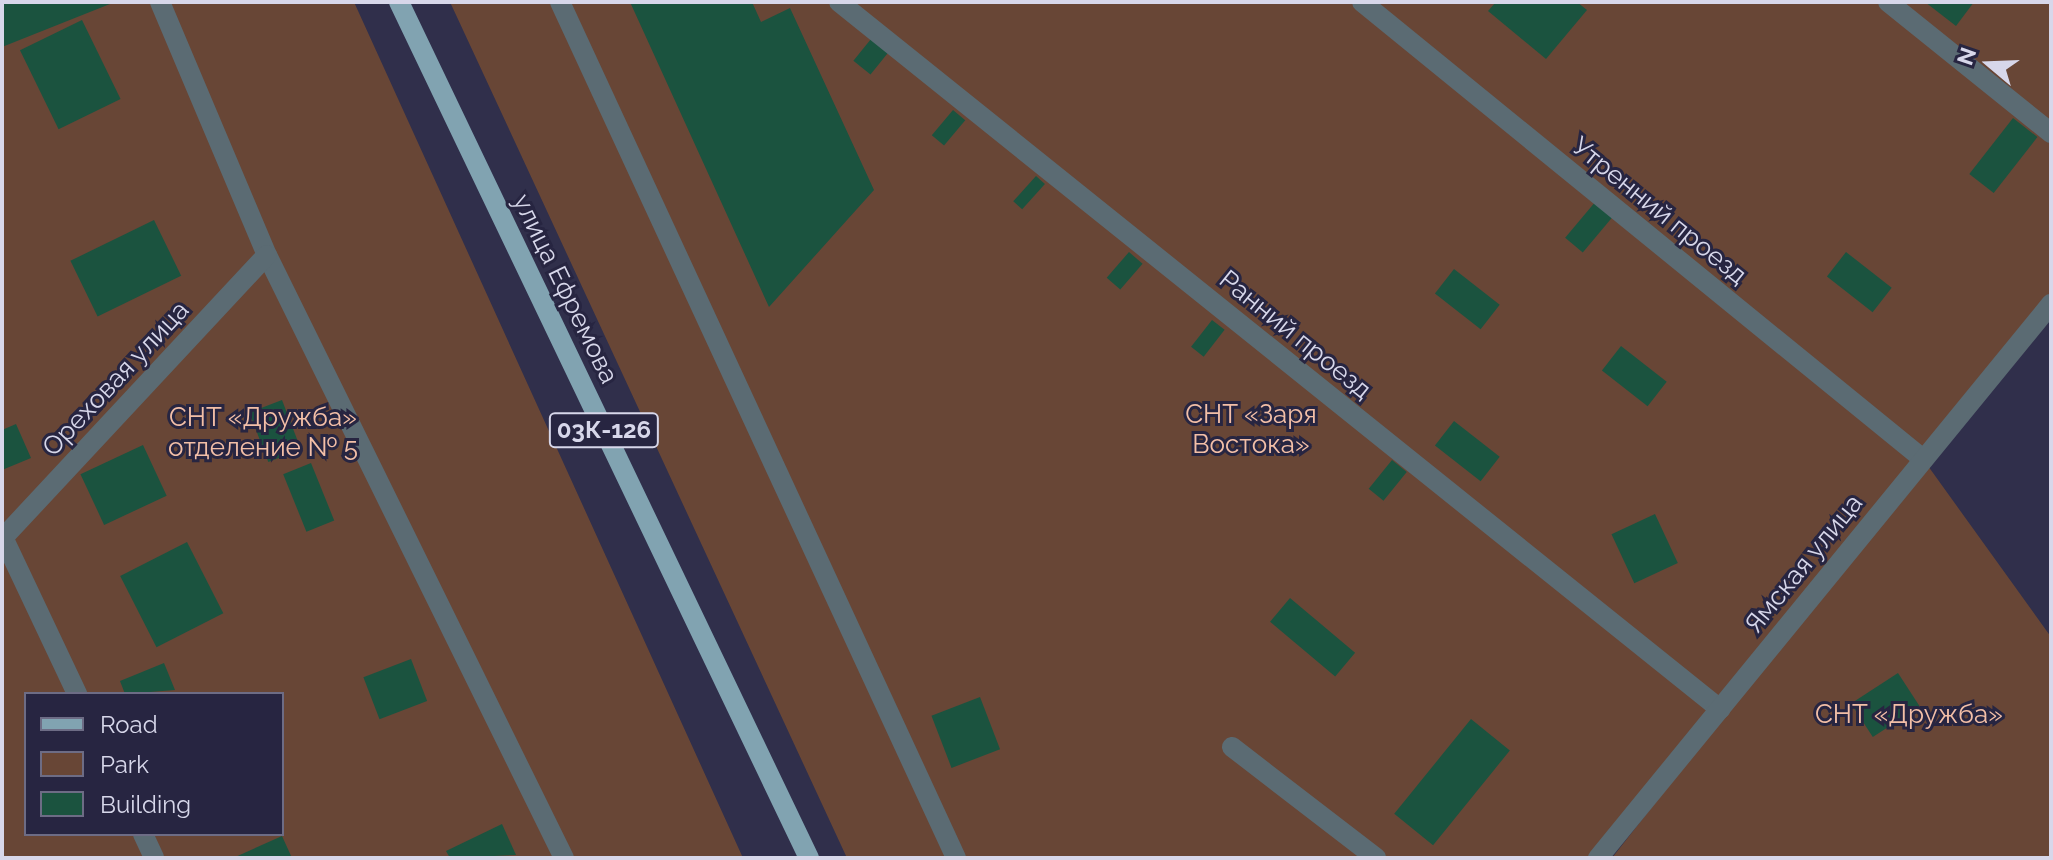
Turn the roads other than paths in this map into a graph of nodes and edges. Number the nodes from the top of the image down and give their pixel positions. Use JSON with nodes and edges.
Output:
{"nodes":[{"id":1,"x":160,"y":2,"type":"edge"},
{"id":2,"x":399,"y":2,"type":"edge"},
{"id":3,"x":560,"y":2,"type":"edge"},
{"id":4,"x":839,"y":2,"type":"edge"},
{"id":5,"x":1362,"y":2,"type":"edge"},
{"id":6,"x":1888,"y":2,"type":"edge"},
{"id":7,"x":2051,"y":133,"type":"edge"},
{"id":8,"x":267,"y":255,"type":"junction"},
{"id":9,"x":2051,"y":304,"type":"edge"},
{"id":10,"x":1923,"y":459,"type":"junction"},
{"id":11,"x":2,"y":537,"type":"edge"},
{"id":12,"x":76,"y":692,"type":"edge"},
{"id":13,"x":1720,"y":709,"type":"junction"},
{"id":14,"x":1232,"y":747,"type":"dead end"},
{"id":15,"x":144,"y":836,"type":"edge"},
{"id":16,"x":154,"y":858,"type":"edge"},
{"id":17,"x":564,"y":858,"type":"edge"},
{"id":18,"x":809,"y":858,"type":"edge"},
{"id":19,"x":956,"y":858,"type":"edge"},
{"id":20,"x":1376,"y":858,"type":"edge"},
{"id":21,"x":1598,"y":858,"type":"edge"}],
"edges":[{"from":1,"to":8,"type":"street"},
{"from":2,"to":18,"type":"main road","name":"улица Ефремова","number":"03К-126"},
{"from":3,"to":19,"type":"street"},
{"from":4,"to":13,"type":"street","name":"Ранний проезд"},
{"from":5,"to":10,"type":"street","name":"Утренний проезд"},
{"from":6,"to":7,"type":"street"},
{"from":8,"to":11,"type":"street","name":"Ореховая улица"},
{"from":8,"to":17,"type":"street"},
{"from":9,"to":10,"type":"street","name":"Ямская улица"},
{"from":10,"to":13,"type":"street","name":"Ямская улица"},
{"from":11,"to":12,"type":"street"},
{"from":13,"to":21,"type":"street","name":"Ямская улица"},
{"from":14,"to":20,"type":"street"},
{"from":15,"to":16,"type":"street"}]}
